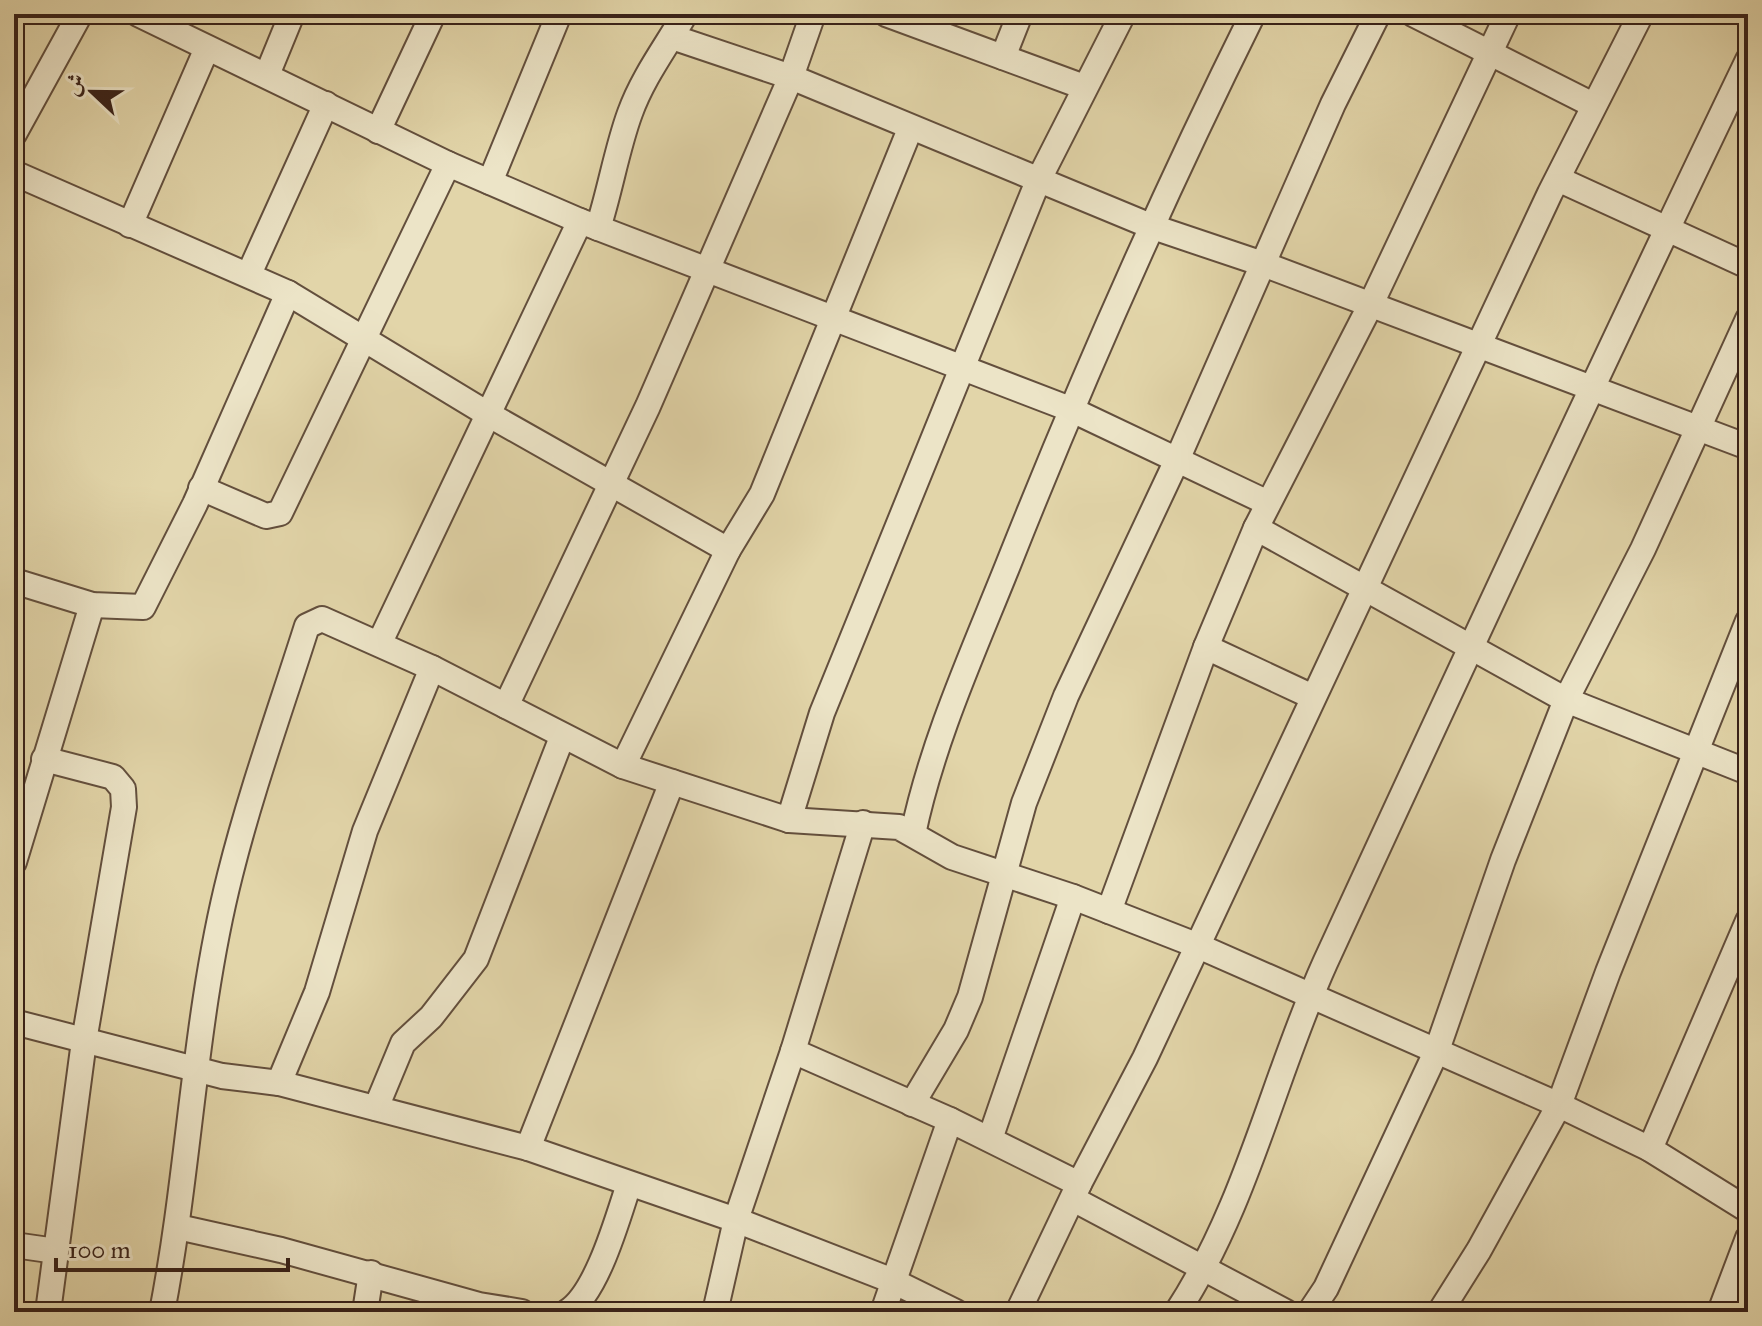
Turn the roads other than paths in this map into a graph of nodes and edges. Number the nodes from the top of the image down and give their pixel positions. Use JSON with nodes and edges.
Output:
{"nodes":[{"id":1,"x":80,"y":14,"type":"edge"},
{"id":2,"x":138,"y":14,"type":"edge"},
{"id":3,"x":292,"y":14,"type":"edge"},
{"id":4,"x":433,"y":14,"type":"edge"},
{"id":5,"x":559,"y":14,"type":"edge"},
{"id":6,"x":685,"y":14,"type":"edge"},
{"id":7,"x":813,"y":14,"type":"edge"},
{"id":8,"x":1020,"y":14,"type":"edge"},
{"id":9,"x":1123,"y":14,"type":"edge"},
{"id":10,"x":1253,"y":14,"type":"edge"},
{"id":11,"x":1378,"y":14,"type":"edge"},
{"id":12,"x":1413,"y":14,"type":"edge"},
{"id":13,"x":1508,"y":14,"type":"edge"},
{"id":14,"x":1641,"y":14,"type":"edge"},
{"id":15,"x":896,"y":16,"type":"edge"},
{"id":16,"x":672,"y":37,"type":"junction"},
{"id":17,"x":207,"y":48,"type":"junction"},
{"id":18,"x":1489,"y":52,"type":"junction"},
{"id":19,"x":1003,"y":57,"type":"junction"},
{"id":20,"x":1748,"y":60,"type":"edge"},
{"id":21,"x":267,"y":75,"type":"junction"},
{"id":22,"x":791,"y":77,"type":"junction"},
{"id":23,"x":1084,"y":87,"type":"junction"},
{"id":24,"x":326,"y":104,"type":"junction"},
{"id":25,"x":1593,"y":105,"type":"junction"},
{"id":26,"x":910,"y":129,"type":"junction"},
{"id":27,"x":378,"y":131,"type":"junction"},
{"id":28,"x":14,"y":134,"type":"edge"},
{"id":29,"x":448,"y":164,"type":"junction"},
{"id":30,"x":14,"y":173,"type":"edge"},
{"id":31,"x":1558,"y":179,"type":"junction"},
{"id":32,"x":1038,"y":181,"type":"junction"},
{"id":33,"x":490,"y":182,"type":"junction"},
{"id":34,"x":130,"y":225,"type":"junction"},
{"id":35,"x":589,"y":225,"type":"junction"},
{"id":36,"x":1153,"y":227,"type":"junction"},
{"id":37,"x":1666,"y":230,"type":"junction"},
{"id":38,"x":1263,"y":264,"type":"junction"},
{"id":39,"x":1748,"y":266,"type":"edge"},
{"id":40,"x":707,"y":270,"type":"junction"},
{"id":41,"x":249,"y":274,"type":"junction"},
{"id":42,"x":288,"y":293,"type":"junction"},
{"id":43,"x":1370,"y":306,"type":"junction"},
{"id":44,"x":835,"y":319,"type":"junction"},
{"id":45,"x":1748,"y":319,"type":"edge"},
{"id":46,"x":364,"y":336,"type":"junction"},
{"id":47,"x":1478,"y":348,"type":"junction"},
{"id":48,"x":964,"y":368,"type":"junction"},
{"id":49,"x":1592,"y":387,"type":"junction"},
{"id":50,"x":1070,"y":409,"type":"junction"},
{"id":51,"x":486,"y":413,"type":"junction"},
{"id":52,"x":1699,"y":429,"type":"junction"},
{"id":53,"x":1748,"y":447,"type":"edge"},
{"id":54,"x":1177,"y":460,"type":"junction"},
{"id":55,"x":612,"y":482,"type":"junction"},
{"id":56,"x":201,"y":488,"type":"junction"},
{"id":57,"x":1268,"y":503,"type":"junction"},
{"id":58,"x":1256,"y":528,"type":"junction"},
{"id":59,"x":728,"y":550,"type":"junction"},
{"id":60,"x":14,"y":581,"type":"edge"},
{"id":61,"x":1364,"y":588,"type":"junction"},
{"id":62,"x":92,"y":605,"type":"junction"},
{"id":63,"x":1748,"y":621,"type":"edge"},
{"id":64,"x":380,"y":642,"type":"junction"},
{"id":65,"x":1206,"y":647,"type":"junction"},
{"id":66,"x":1470,"y":647,"type":"junction"},
{"id":67,"x":432,"y":668,"type":"junction"},
{"id":68,"x":1313,"y":697,"type":"junction"},
{"id":69,"x":1566,"y":700,"type":"junction"},
{"id":70,"x":506,"y":706,"type":"junction"},
{"id":71,"x":562,"y":737,"type":"junction"},
{"id":72,"x":1697,"y":754,"type":"junction"},
{"id":73,"x":44,"y":759,"type":"junction"},
{"id":74,"x":623,"y":766,"type":"junction"},
{"id":75,"x":1748,"y":772,"type":"edge"},
{"id":76,"x":672,"y":782,"type":"junction"},
{"id":77,"x":789,"y":820,"type":"junction"},
{"id":78,"x":863,"y":823,"type":"junction"},
{"id":79,"x":913,"y":834,"type":"junction"},
{"id":80,"x":14,"y":862,"type":"edge"},
{"id":81,"x":1003,"y":873,"type":"junction"},
{"id":82,"x":1073,"y":897,"type":"junction"},
{"id":83,"x":1109,"y":911,"type":"junction"},
{"id":84,"x":1748,"y":921,"type":"edge"},
{"id":85,"x":1196,"y":945,"type":"junction"},
{"id":86,"x":1309,"y":998,"type":"junction"},
{"id":87,"x":14,"y":1022,"type":"edge"},
{"id":88,"x":84,"y":1041,"type":"junction"},
{"id":89,"x":1437,"y":1050,"type":"junction"},
{"id":90,"x":793,"y":1051,"type":"junction"},
{"id":91,"x":198,"y":1070,"type":"junction"},
{"id":92,"x":279,"y":1083,"type":"junction"},
{"id":93,"x":912,"y":1104,"type":"junction"},
{"id":94,"x":1559,"y":1105,"type":"junction"},
{"id":95,"x":376,"y":1108,"type":"junction"},
{"id":96,"x":950,"y":1120,"type":"junction"},
{"id":97,"x":990,"y":1139,"type":"junction"},
{"id":98,"x":528,"y":1148,"type":"junction"},
{"id":99,"x":1650,"y":1149,"type":"junction"},
{"id":100,"x":629,"y":1184,"type":"junction"},
{"id":101,"x":1076,"y":1191,"type":"junction"},
{"id":102,"x":1748,"y":1210,"type":"edge"},
{"id":103,"x":736,"y":1220,"type":"junction"},
{"id":104,"x":178,"y":1227,"type":"junction"},
{"id":105,"x":1748,"y":1238,"type":"edge"},
{"id":106,"x":14,"y":1245,"type":"edge"},
{"id":107,"x":56,"y":1251,"type":"junction"},
{"id":108,"x":1207,"y":1267,"type":"junction"},
{"id":109,"x":371,"y":1273,"type":"junction"},
{"id":110,"x":893,"y":1281,"type":"junction"},
{"id":111,"x":478,"y":1308,"type":"edge"},
{"id":112,"x":48,"y":1312,"type":"edge"},
{"id":113,"x":162,"y":1312,"type":"edge"},
{"id":114,"x":365,"y":1312,"type":"edge"},
{"id":115,"x":522,"y":1312,"type":"edge"},
{"id":116,"x":567,"y":1312,"type":"edge"},
{"id":117,"x":715,"y":1312,"type":"edge"},
{"id":118,"x":883,"y":1312,"type":"edge"},
{"id":119,"x":956,"y":1312,"type":"edge"},
{"id":120,"x":1018,"y":1312,"type":"edge"},
{"id":121,"x":1177,"y":1312,"type":"edge"},
{"id":122,"x":1286,"y":1312,"type":"edge"},
{"id":123,"x":1310,"y":1312,"type":"edge"},
{"id":124,"x":1440,"y":1312,"type":"edge"},
{"id":125,"x":1720,"y":1312,"type":"edge"}],
"edges":[{"from":1,"to":28,"type":"street"},
{"from":2,"to":17,"type":"street"},
{"from":3,"to":21,"type":"street"},
{"from":4,"to":27,"type":"street"},
{"from":5,"to":33,"type":"street"},
{"from":6,"to":16,"type":"street"},
{"from":7,"to":22,"type":"street"},
{"from":8,"to":19,"type":"street"},
{"from":9,"to":23,"type":"street"},
{"from":10,"to":36,"type":"street"},
{"from":11,"to":38,"type":"street"},
{"from":12,"to":18,"type":"street"},
{"from":13,"to":18,"type":"street"},
{"from":14,"to":25,"type":"street"},
{"from":15,"to":19,"type":"street"},
{"from":16,"to":22,"type":"street"},
{"from":16,"to":35,"type":"street"},
{"from":17,"to":21,"type":"street"},
{"from":17,"to":34,"type":"street"},
{"from":18,"to":25,"type":"street"},
{"from":18,"to":43,"type":"street"},
{"from":19,"to":23,"type":"street"},
{"from":20,"to":37,"type":"street"},
{"from":21,"to":24,"type":"street"},
{"from":22,"to":26,"type":"street"},
{"from":22,"to":40,"type":"street"},
{"from":23,"to":32,"type":"street"},
{"from":24,"to":27,"type":"street"},
{"from":24,"to":41,"type":"street"},
{"from":25,"to":31,"type":"street"},
{"from":26,"to":32,"type":"street"},
{"from":26,"to":44,"type":"street"},
{"from":27,"to":29,"type":"street"},
{"from":29,"to":33,"type":"street"},
{"from":29,"to":46,"type":"street"},
{"from":30,"to":34,"type":"street"},
{"from":31,"to":37,"type":"street"},
{"from":31,"to":47,"type":"street"},
{"from":32,"to":36,"type":"street"},
{"from":32,"to":48,"type":"street"},
{"from":33,"to":35,"type":"street"},
{"from":34,"to":41,"type":"street"},
{"from":35,"to":40,"type":"street"},
{"from":35,"to":51,"type":"street"},
{"from":36,"to":38,"type":"street"},
{"from":36,"to":50,"type":"street"},
{"from":37,"to":39,"type":"street"},
{"from":37,"to":49,"type":"street"},
{"from":38,"to":43,"type":"street"},
{"from":38,"to":54,"type":"street"},
{"from":40,"to":44,"type":"street"},
{"from":40,"to":55,"type":"street"},
{"from":41,"to":42,"type":"street"},
{"from":42,"to":46,"type":"street"},
{"from":42,"to":56,"type":"street"},
{"from":43,"to":47,"type":"street"},
{"from":43,"to":57,"type":"street"},
{"from":44,"to":48,"type":"street"},
{"from":44,"to":59,"type":"street"},
{"from":45,"to":52,"type":"street"},
{"from":46,"to":51,"type":"street"},
{"from":46,"to":56,"type":"street"},
{"from":47,"to":49,"type":"street"},
{"from":47,"to":61,"type":"street"},
{"from":48,"to":50,"type":"street"},
{"from":48,"to":77,"type":"street"},
{"from":49,"to":52,"type":"street"},
{"from":49,"to":66,"type":"street"},
{"from":50,"to":54,"type":"street"},
{"from":50,"to":79,"type":"street"},
{"from":51,"to":55,"type":"street"},
{"from":51,"to":64,"type":"street"},
{"from":52,"to":53,"type":"street"},
{"from":52,"to":69,"type":"street"},
{"from":54,"to":57,"type":"street"},
{"from":54,"to":81,"type":"street"},
{"from":55,"to":59,"type":"street"},
{"from":55,"to":70,"type":"street"},
{"from":56,"to":62,"type":"street"},
{"from":57,"to":58,"type":"street"},
{"from":58,"to":61,"type":"street"},
{"from":58,"to":65,"type":"street"},
{"from":59,"to":74,"type":"street"},
{"from":60,"to":62,"type":"street"},
{"from":61,"to":66,"type":"street"},
{"from":61,"to":68,"type":"street"},
{"from":62,"to":73,"type":"street"},
{"from":63,"to":72,"type":"street"},
{"from":64,"to":67,"type":"street"},
{"from":64,"to":91,"type":"street"},
{"from":65,"to":68,"type":"street"},
{"from":65,"to":83,"type":"street"},
{"from":66,"to":69,"type":"street"},
{"from":66,"to":86,"type":"street"},
{"from":67,"to":70,"type":"street"},
{"from":67,"to":92,"type":"street"},
{"from":68,"to":85,"type":"street"},
{"from":69,"to":72,"type":"street"},
{"from":69,"to":89,"type":"street"},
{"from":70,"to":71,"type":"street"},
{"from":71,"to":74,"type":"street"},
{"from":71,"to":95,"type":"street"},
{"from":72,"to":75,"type":"street"},
{"from":72,"to":94,"type":"street"},
{"from":73,"to":80,"type":"street"},
{"from":73,"to":88,"type":"street"},
{"from":74,"to":76,"type":"street"},
{"from":76,"to":77,"type":"street"},
{"from":76,"to":98,"type":"street"},
{"from":77,"to":78,"type":"street"},
{"from":78,"to":79,"type":"street"},
{"from":78,"to":90,"type":"street"},
{"from":79,"to":81,"type":"street"},
{"from":81,"to":82,"type":"street"},
{"from":81,"to":93,"type":"street"},
{"from":82,"to":83,"type":"street"},
{"from":82,"to":97,"type":"street"},
{"from":83,"to":85,"type":"street"},
{"from":84,"to":99,"type":"street"},
{"from":85,"to":86,"type":"street"},
{"from":85,"to":101,"type":"street"},
{"from":86,"to":89,"type":"street"},
{"from":86,"to":108,"type":"street"},
{"from":87,"to":88,"type":"street"},
{"from":88,"to":91,"type":"street"},
{"from":88,"to":107,"type":"street"},
{"from":89,"to":94,"type":"street"},
{"from":89,"to":123,"type":"street"},
{"from":90,"to":93,"type":"street"},
{"from":90,"to":103,"type":"street"},
{"from":91,"to":92,"type":"street"},
{"from":91,"to":104,"type":"street"},
{"from":92,"to":95,"type":"street"},
{"from":93,"to":96,"type":"street"},
{"from":94,"to":99,"type":"street"},
{"from":94,"to":124,"type":"street"},
{"from":95,"to":98,"type":"street"},
{"from":96,"to":97,"type":"street"},
{"from":96,"to":110,"type":"street"},
{"from":97,"to":101,"type":"street"},
{"from":98,"to":100,"type":"street"},
{"from":99,"to":102,"type":"street"},
{"from":100,"to":103,"type":"street"},
{"from":100,"to":116,"type":"street"},
{"from":101,"to":108,"type":"street"},
{"from":101,"to":120,"type":"street"},
{"from":103,"to":110,"type":"street"},
{"from":103,"to":117,"type":"street"},
{"from":104,"to":109,"type":"street"},
{"from":104,"to":113,"type":"street"},
{"from":105,"to":125,"type":"street"},
{"from":106,"to":107,"type":"street"},
{"from":107,"to":112,"type":"street"},
{"from":108,"to":121,"type":"street"},
{"from":108,"to":122,"type":"street"},
{"from":109,"to":111,"type":"street"},
{"from":109,"to":114,"type":"street"},
{"from":110,"to":118,"type":"street"},
{"from":110,"to":119,"type":"street"},
{"from":111,"to":115,"type":"street"}]}
